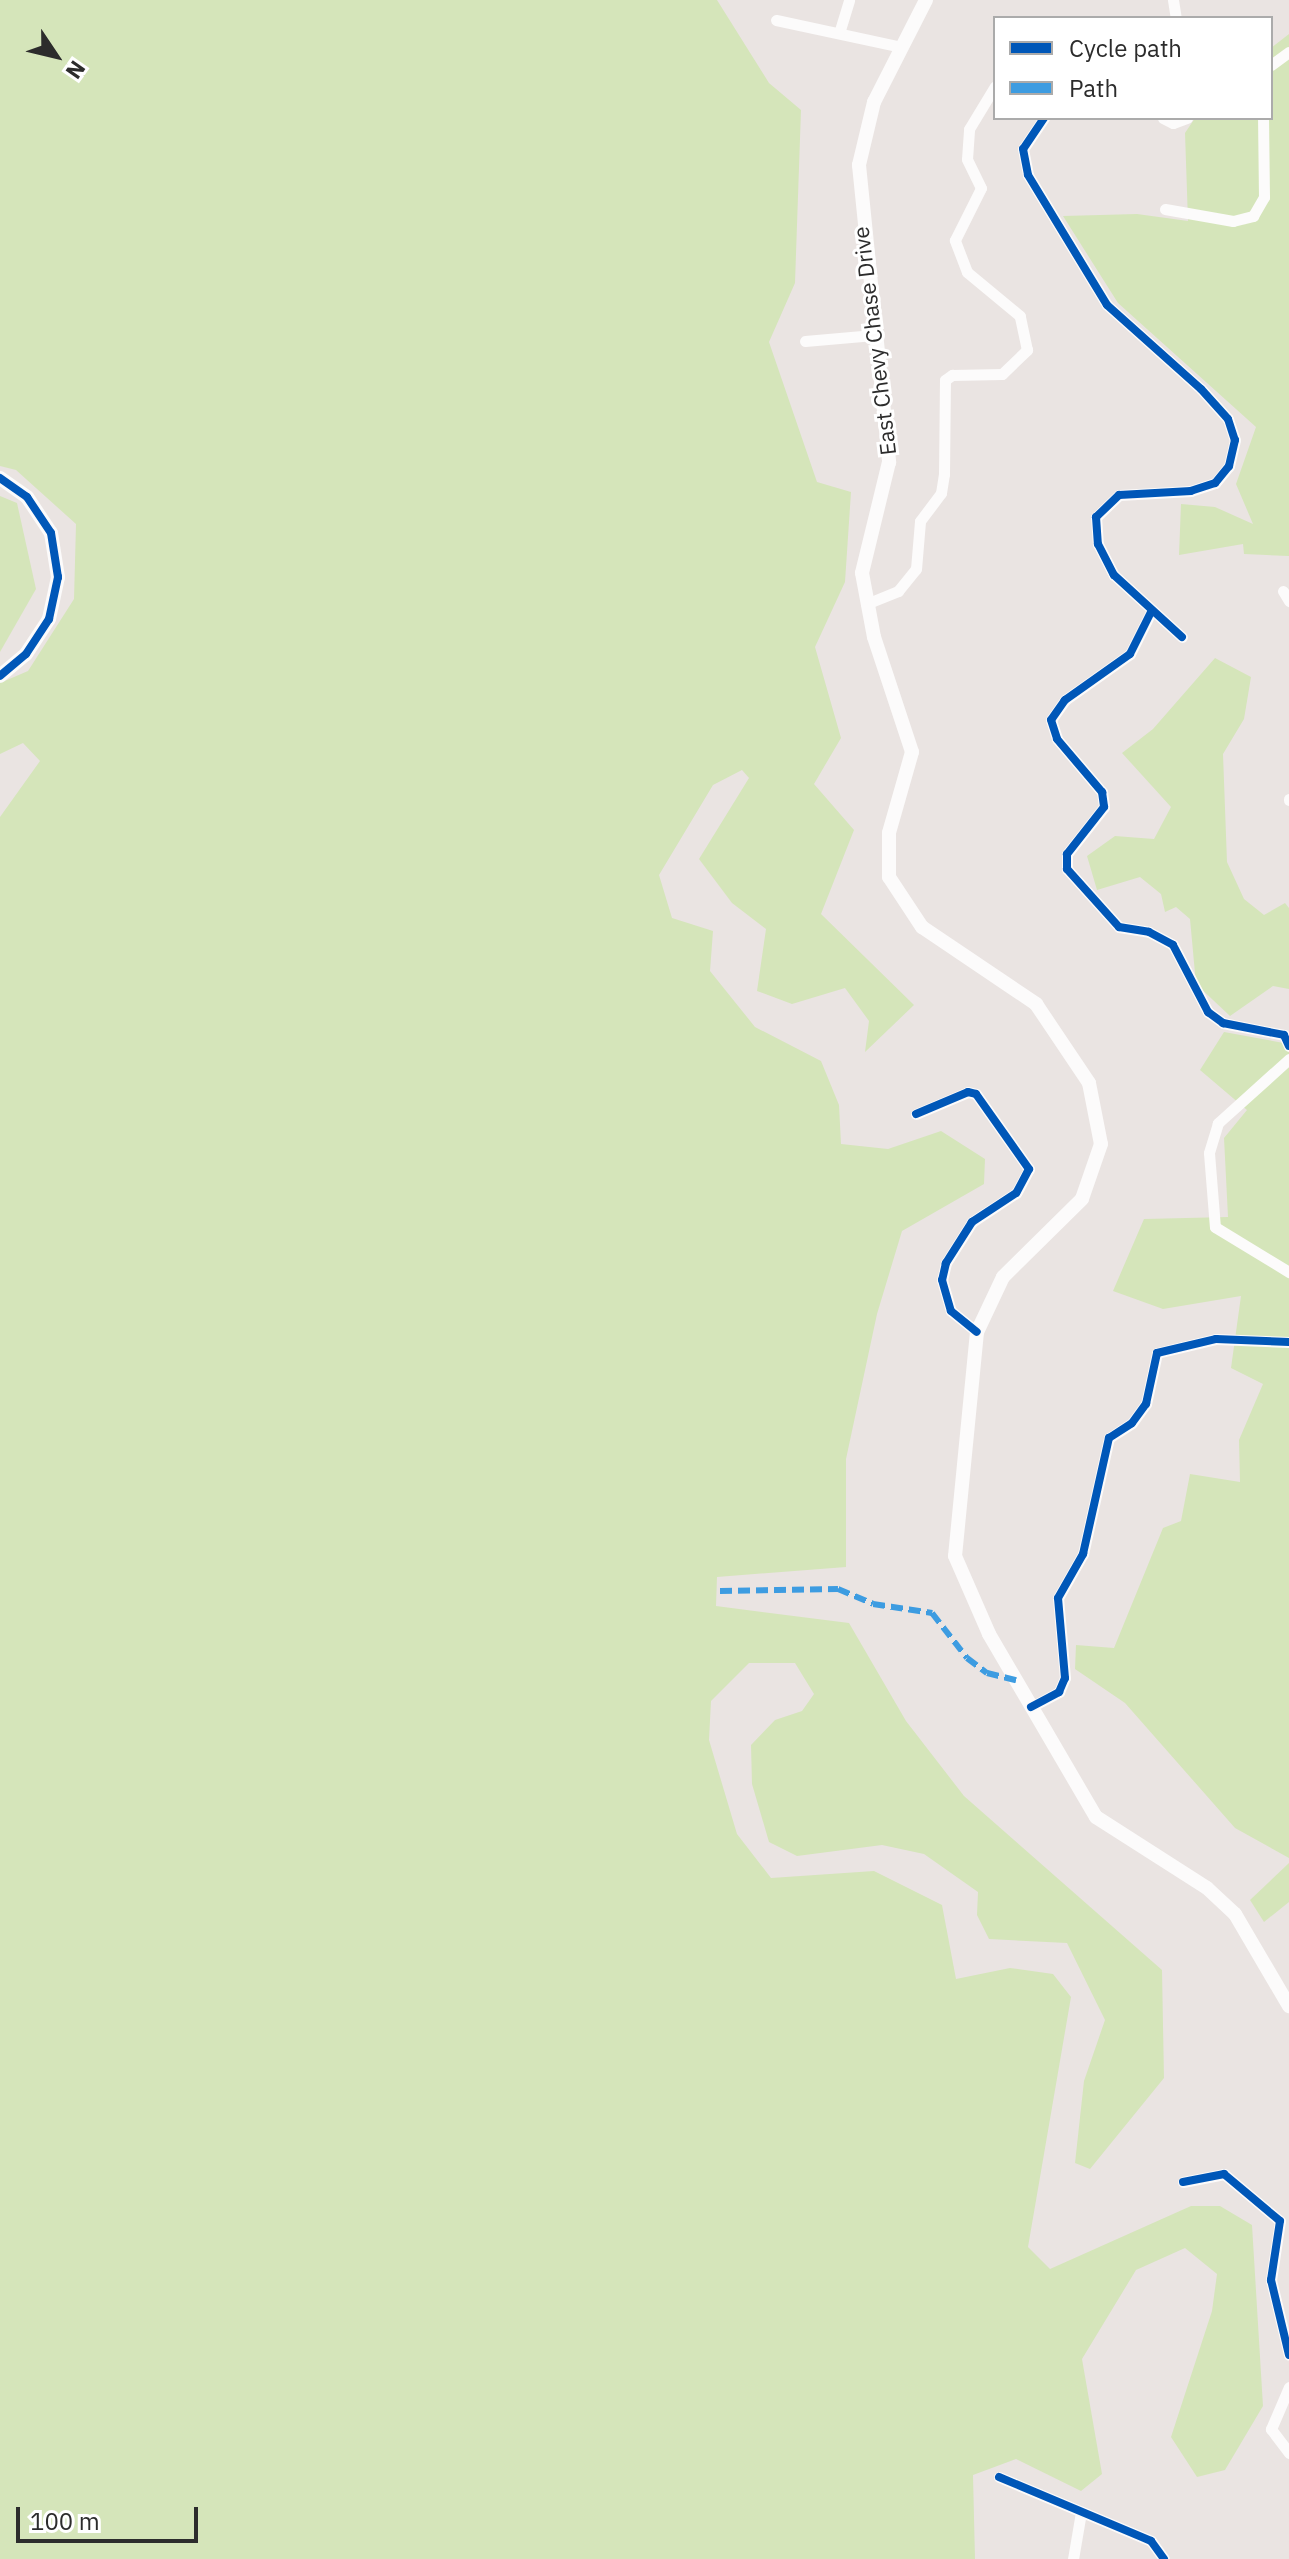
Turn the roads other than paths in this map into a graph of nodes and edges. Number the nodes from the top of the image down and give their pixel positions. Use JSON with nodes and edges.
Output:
{"nodes":[{"id":1,"x":849,"y":0,"type":"edge"},
{"id":2,"x":926,"y":0,"type":"edge"},
{"id":3,"x":776,"y":20,"type":"dead end"},
{"id":4,"x":840,"y":30,"type":"junction"},
{"id":5,"x":902,"y":47,"type":"junction"},
{"id":6,"x":993,"y":89,"type":"edge"},
{"id":7,"x":1043,"y":120,"type":"edge"},
{"id":8,"x":1263,"y":120,"type":"edge"},
{"id":9,"x":1165,"y":209,"type":"dead end"},
{"id":10,"x":874,"y":335,"type":"junction"},
{"id":11,"x":805,"y":341,"type":"dead end"},
{"id":12,"x":0,"y":478,"type":"edge"},
{"id":13,"x":866,"y":604,"type":"junction"},
{"id":14,"x":1151,"y":612,"type":"junction"},
{"id":15,"x":1182,"y":637,"type":"dead end"},
{"id":16,"x":0,"y":676,"type":"edge"},
{"id":17,"x":1289,"y":1046,"type":"edge"},
{"id":18,"x":1289,"y":1059,"type":"edge"},
{"id":19,"x":916,"y":1114,"type":"dead end"},
{"id":20,"x":1289,"y":1272,"type":"edge"},
{"id":21,"x":977,"y":1332,"type":"junction"},
{"id":22,"x":1289,"y":1342,"type":"edge"},
{"id":23,"x":1031,"y":1707,"type":"junction"},
{"id":24,"x":1289,"y":2006,"type":"edge"},
{"id":25,"x":1183,"y":2182,"type":"dead end"},
{"id":26,"x":1289,"y":2355,"type":"edge"},
{"id":27,"x":1289,"y":2387,"type":"edge"},
{"id":28,"x":1289,"y":2453,"type":"edge"},
{"id":29,"x":999,"y":2477,"type":"dead end"},
{"id":30,"x":1081,"y":2512,"type":"junction"},
{"id":31,"x":1073,"y":2559,"type":"edge"},
{"id":32,"x":1164,"y":2559,"type":"edge"}],
"edges":[{"from":1,"to":4,"type":"street"},
{"from":2,"to":5,"type":"main road","name":"East Chevy Chase Drive"},
{"from":3,"to":4,"type":"street"},
{"from":4,"to":5,"type":"street"},
{"from":5,"to":10,"type":"main road","name":"East Chevy Chase Drive"},
{"from":6,"to":13,"type":"street"},
{"from":7,"to":14,"type":"street"},
{"from":8,"to":9,"type":"street"},
{"from":10,"to":11,"type":"street"},
{"from":10,"to":13,"type":"main road","name":"East Chevy Chase Drive"},
{"from":12,"to":16,"type":"main road"},
{"from":13,"to":21,"type":"main road","name":"East Chevy Chase Drive"},
{"from":14,"to":15,"type":"street"},
{"from":14,"to":17,"type":"street"},
{"from":18,"to":20,"type":"street"},
{"from":19,"to":21,"type":"street"},
{"from":21,"to":23,"type":"main road","name":"East Chevy Chase Drive"},
{"from":22,"to":23,"type":"street"},
{"from":23,"to":24,"type":"main road","name":"East Chevy Chase Drive"},
{"from":25,"to":26,"type":"street"},
{"from":27,"to":28,"type":"street"},
{"from":29,"to":30,"type":"street"},
{"from":30,"to":31,"type":"street"},
{"from":30,"to":32,"type":"street"}]}
